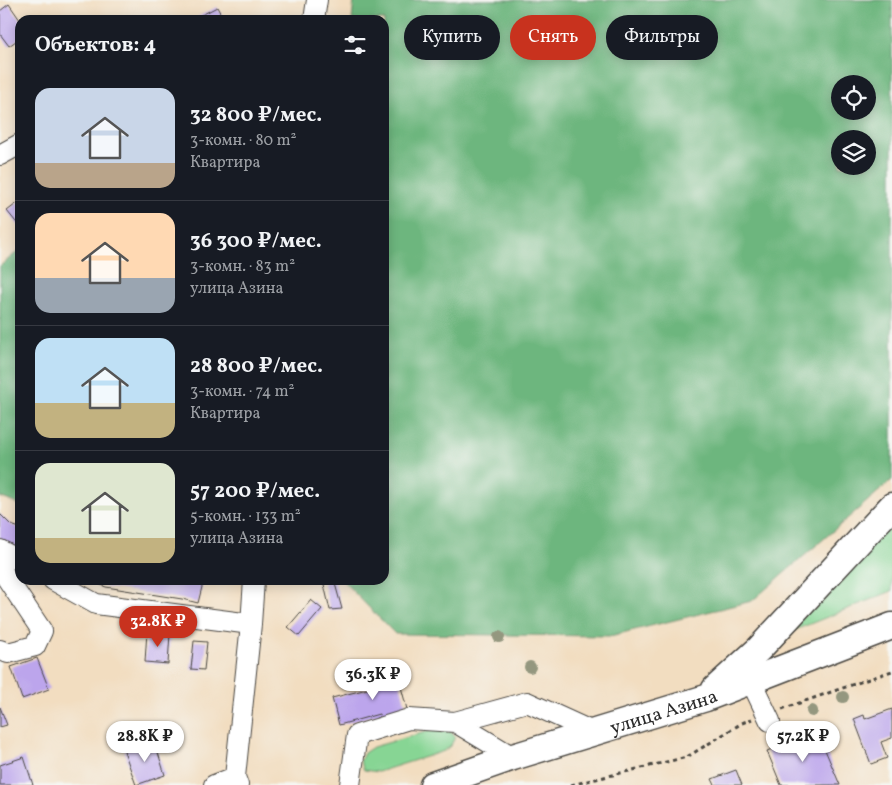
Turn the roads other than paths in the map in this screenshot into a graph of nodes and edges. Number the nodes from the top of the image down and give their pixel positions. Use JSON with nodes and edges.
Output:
{"nodes":[{"id":1,"x":317,"y":0,"type":"edge"},
{"id":2,"x":315,"y":15,"type":"edge"},
{"id":3,"x":15,"y":147,"type":"edge"},
{"id":4,"x":0,"y":155,"type":"edge"},
{"id":5,"x":892,"y":506,"type":"edge"},
{"id":6,"x":0,"y":550,"type":"edge"},
{"id":7,"x":15,"y":558,"type":"edge"},
{"id":8,"x":0,"y":568,"type":"edge"},
{"id":9,"x":62,"y":585,"type":"edge"},
{"id":10,"x":254,"y":585,"type":"edge"},
{"id":11,"x":251,"y":624,"type":"junction"},
{"id":12,"x":892,"y":626,"type":"edge"},
{"id":13,"x":0,"y":650,"type":"edge"},
{"id":14,"x":751,"y":681,"type":"junction"},
{"id":15,"x":706,"y":698,"type":"junction"},
{"id":16,"x":768,"y":718,"type":"road end"},
{"id":17,"x":455,"y":722,"type":"junction"},
{"id":18,"x":595,"y":733,"type":"junction"},
{"id":19,"x":513,"y":758,"type":"junction"},
{"id":20,"x":476,"y":778,"type":"edge"},
{"id":21,"x":237,"y":781,"type":"edge"},
{"id":22,"x":214,"y":785,"type":"edge"},
{"id":23,"x":350,"y":785,"type":"edge"},
{"id":24,"x":433,"y":785,"type":"edge"}],
"edges":[{"from":1,"to":2,"type":"street"},
{"from":3,"to":4,"type":"street"},
{"from":5,"to":15,"type":"main road"},
{"from":6,"to":7,"type":"street"},
{"from":8,"to":13,"type":"street"},
{"from":9,"to":11,"type":"street"},
{"from":10,"to":11,"type":"street"},
{"from":11,"to":21,"type":"street"},
{"from":12,"to":14,"type":"main road","name":"улица Азина"},
{"from":14,"to":15,"type":"main road","name":"улица Азина"},
{"from":14,"to":16,"type":"street"},
{"from":15,"to":18,"type":"main road","name":"улица Азина"},
{"from":17,"to":18,"type":"street"},
{"from":17,"to":19,"type":"street"},
{"from":17,"to":23,"type":"street"},
{"from":18,"to":19,"type":"main road","name":"улица Азина"},
{"from":19,"to":20,"type":"main road","name":"улица Азина"},
{"from":20,"to":24,"type":"main road","name":"улица Азина"},
{"from":21,"to":22,"type":"street"}]}
